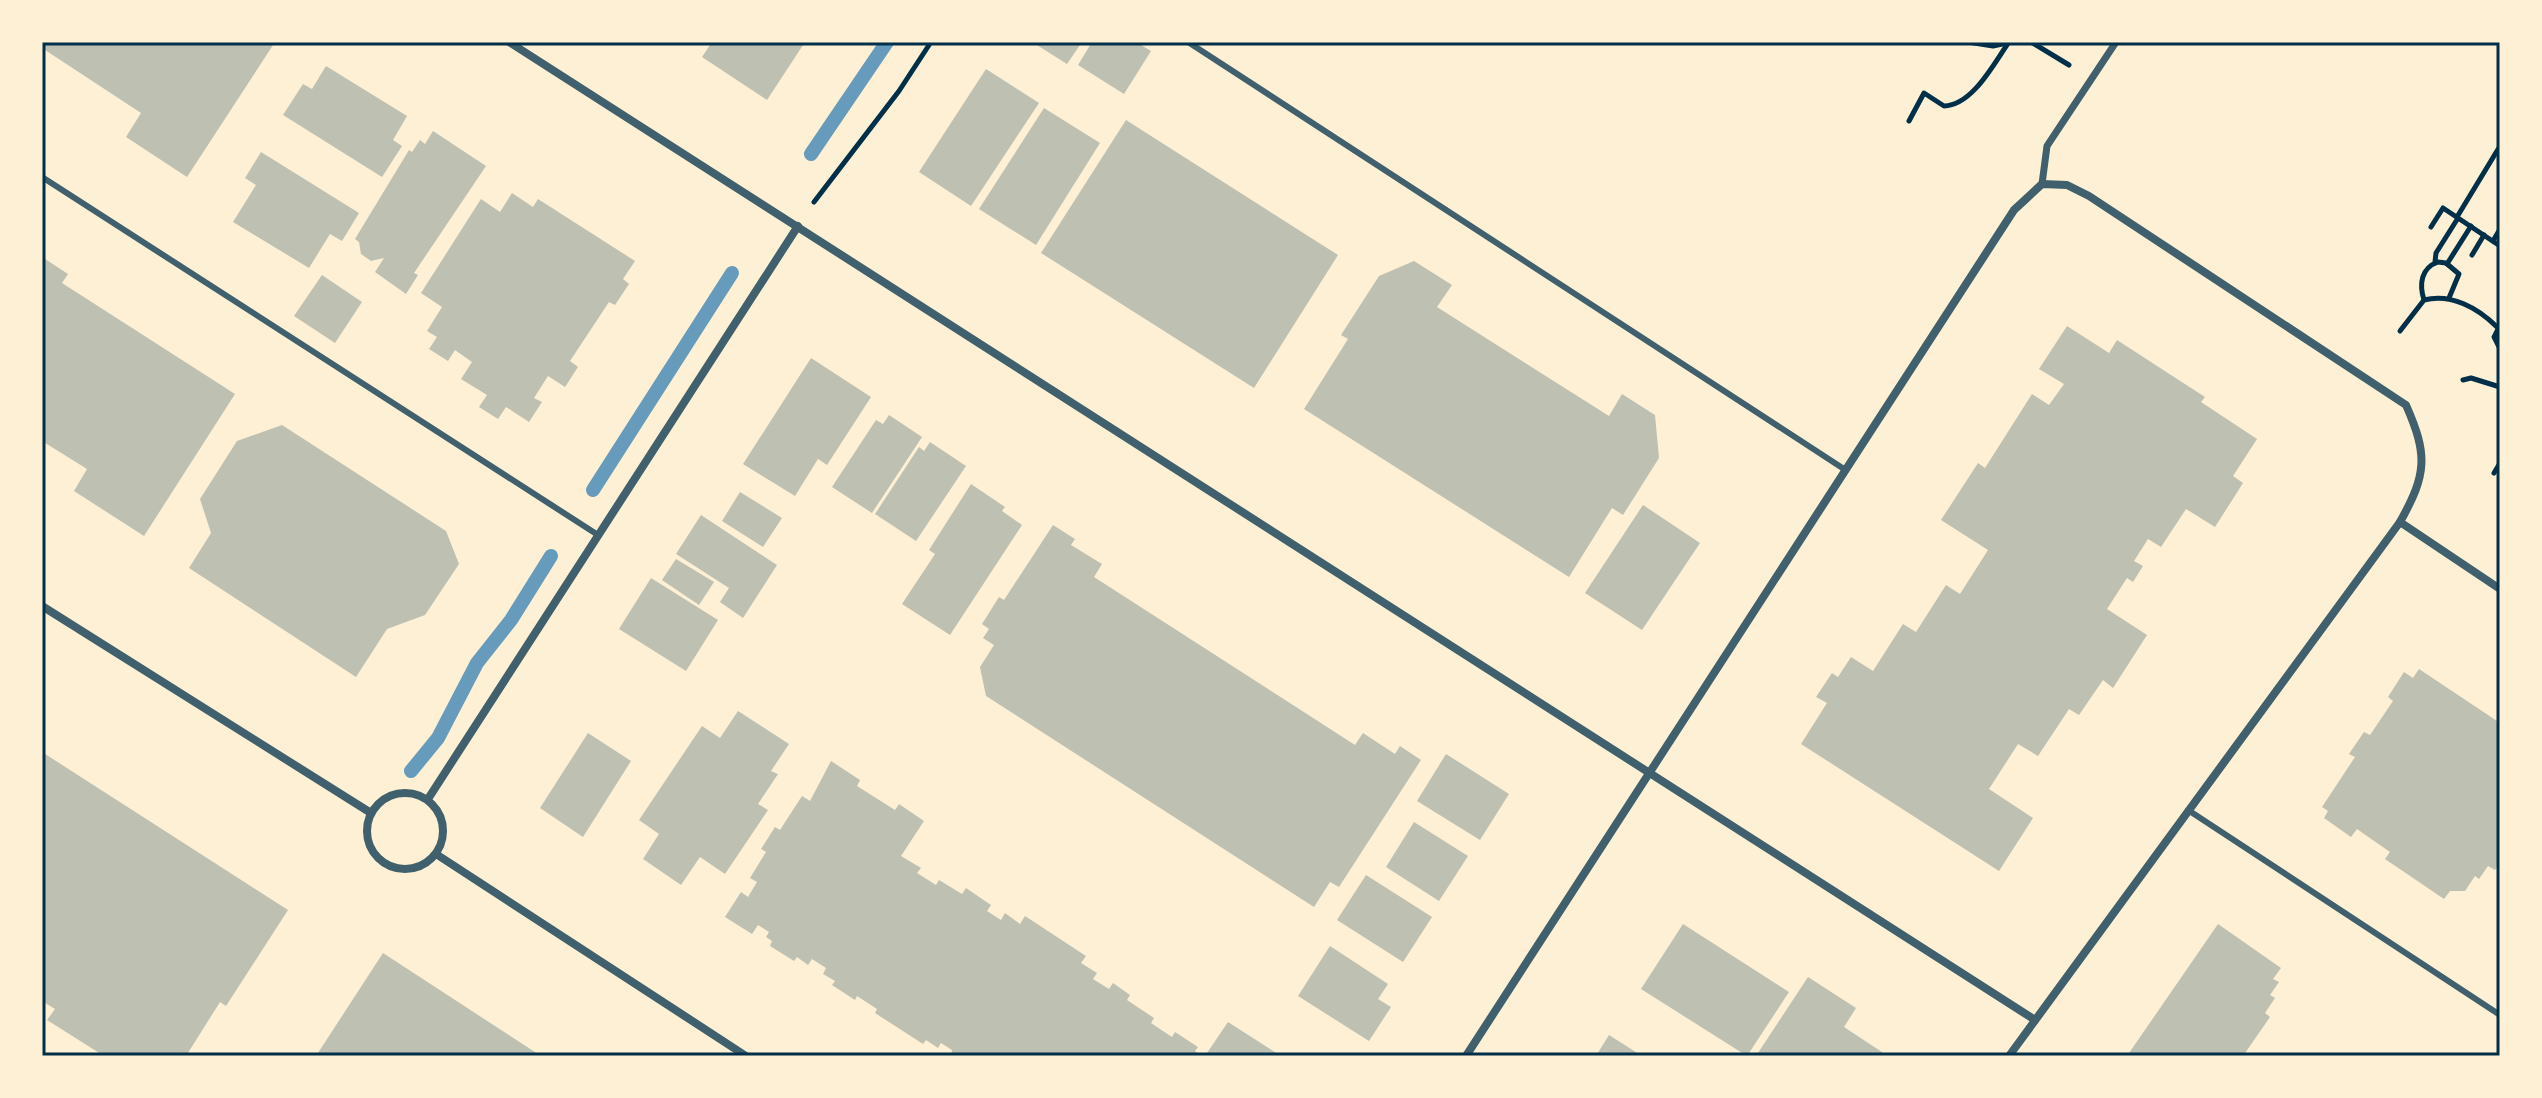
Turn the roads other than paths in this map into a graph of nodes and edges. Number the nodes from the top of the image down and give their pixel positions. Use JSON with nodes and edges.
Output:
{"nodes":[{"id":1,"x":509,"y":42,"type":"edge"},
{"id":2,"x":1188,"y":42,"type":"edge"},
{"id":3,"x":2116,"y":42,"type":"edge"},
{"id":4,"x":42,"y":177,"type":"edge"},
{"id":5,"x":2042,"y":184,"type":"junction"},
{"id":6,"x":798,"y":226,"type":"junction"},
{"id":7,"x":1844,"y":469,"type":"junction"},
{"id":8,"x":2400,"y":522,"type":"junction"},
{"id":9,"x":598,"y":535,"type":"junction"},
{"id":10,"x":2500,"y":589,"type":"edge"},
{"id":11,"x":42,"y":606,"type":"edge"},
{"id":12,"x":1649,"y":772,"type":"junction"},
{"id":13,"x":428,"y":799,"type":"junction"},
{"id":14,"x":2188,"y":810,"type":"junction"},
{"id":15,"x":371,"y":813,"type":"junction"},
{"id":16,"x":436,"y":854,"type":"junction"},
{"id":17,"x":2500,"y":1015,"type":"edge"},
{"id":18,"x":2035,"y":1020,"type":"junction"},
{"id":19,"x":746,"y":1056,"type":"edge"},
{"id":20,"x":1466,"y":1056,"type":"edge"},
{"id":21,"x":2009,"y":1056,"type":"edge"}],
"edges":[{"from":1,"to":6,"type":"street"},
{"from":2,"to":7,"type":"lane"},
{"from":3,"to":5,"type":"street"},
{"from":4,"to":9,"type":"lane"},
{"from":5,"to":7,"type":"street"},
{"from":5,"to":8,"type":"street"},
{"from":6,"to":9,"type":"street"},
{"from":6,"to":12,"type":"street"},
{"from":7,"to":12,"type":"street"},
{"from":8,"to":10,"type":"street"},
{"from":8,"to":14,"type":"street"},
{"from":9,"to":13,"type":"street"},
{"from":11,"to":15,"type":"street"},
{"from":12,"to":18,"type":"street"},
{"from":12,"to":20,"type":"street"},
{"from":13,"to":15,"type":"street"},
{"from":13,"to":16,"type":"street"},
{"from":14,"to":17,"type":"lane"},
{"from":14,"to":18,"type":"street"},
{"from":15,"to":16,"type":"street"},
{"from":16,"to":19,"type":"street"},
{"from":18,"to":21,"type":"street"}]}
